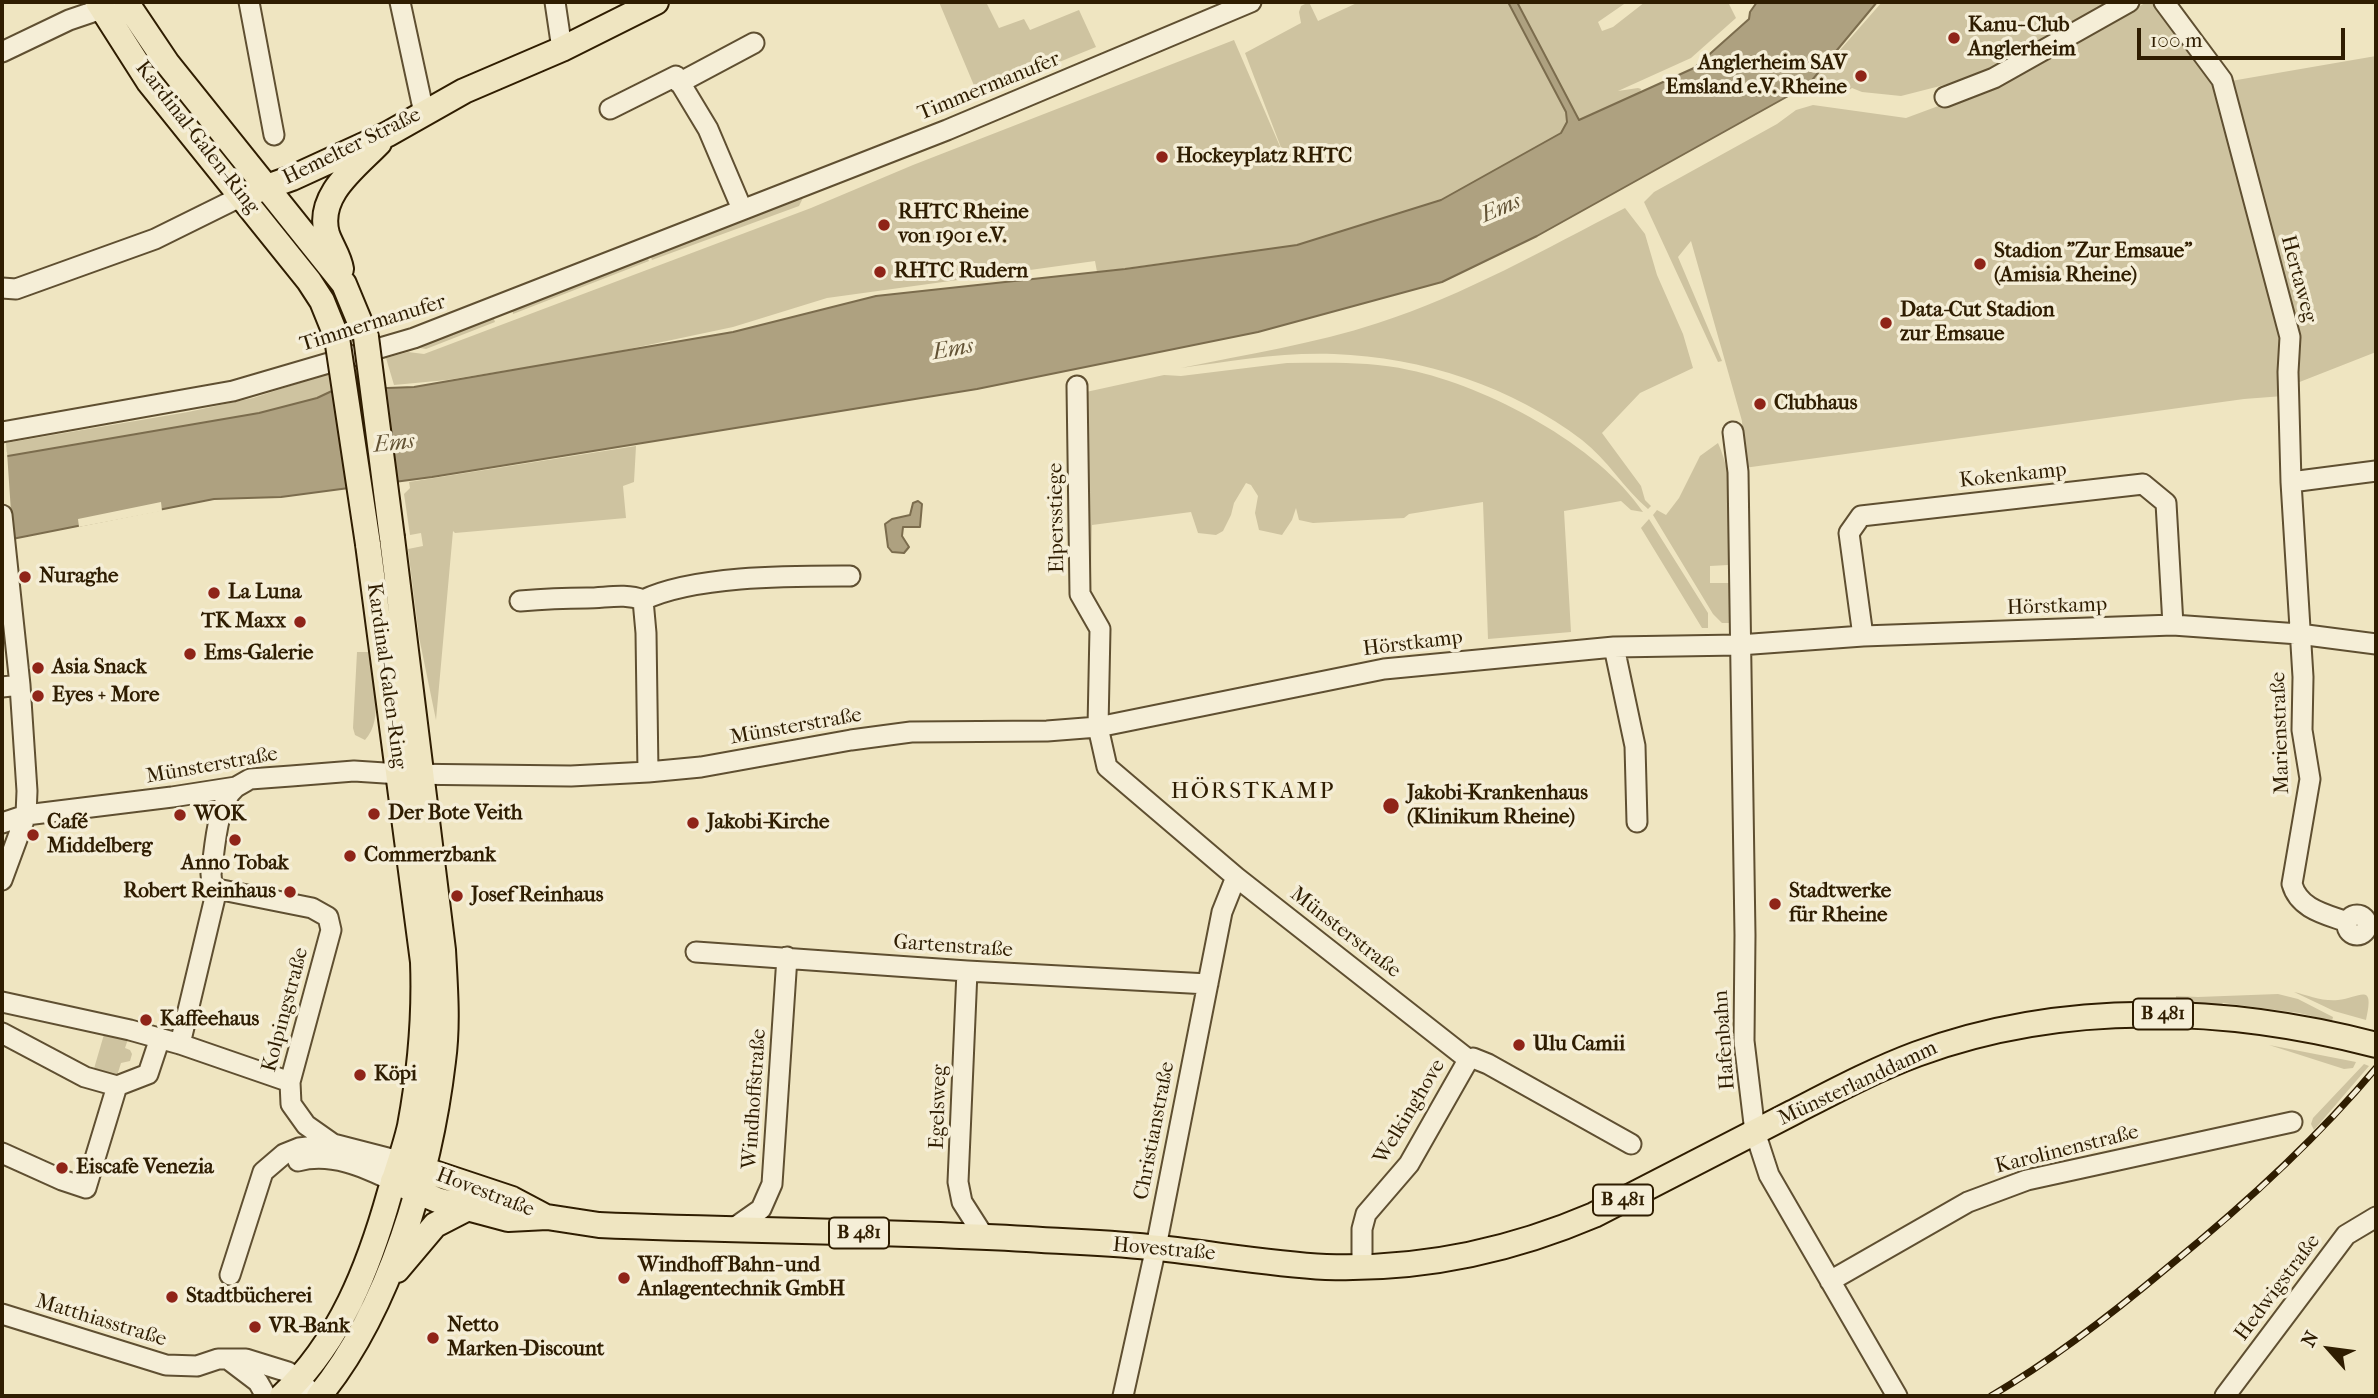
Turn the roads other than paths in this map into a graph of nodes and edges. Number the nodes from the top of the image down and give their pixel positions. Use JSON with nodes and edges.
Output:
{"nodes":[{"id":1,"x":250,"y":2,"type":"edge"},
{"id":2,"x":400,"y":2,"type":"edge"},
{"id":3,"x":555,"y":2,"type":"edge"},
{"id":4,"x":656,"y":2,"type":"edge"},
{"id":5,"x":2129,"y":2,"type":"edge"},
{"id":6,"x":2164,"y":2,"type":"edge"},
{"id":7,"x":1240,"y":4,"type":"edge"},
{"id":8,"x":121,"y":5,"type":"edge"},
{"id":9,"x":754,"y":43,"type":"dead end"},
{"id":10,"x":562,"y":48,"type":"junction"},
{"id":11,"x":2,"y":52,"type":"edge"},
{"id":12,"x":679,"y":83,"type":"junction"},
{"id":13,"x":1945,"y":97,"type":"dead end"},
{"id":14,"x":610,"y":109,"type":"dead end"},
{"id":15,"x":424,"y":113,"type":"junction"},
{"id":16,"x":388,"y":134,"type":"junction"},
{"id":17,"x":274,"y":135,"type":"dead end"},
{"id":18,"x":267,"y":187,"type":"junction"},
{"id":19,"x":243,"y":196,"type":"junction"},
{"id":20,"x":742,"y":209,"type":"junction"},
{"id":21,"x":344,"y":284,"type":"junction"},
{"id":22,"x":2,"y":288,"type":"edge"},
{"id":23,"x":1077,"y":386,"type":"dead end"},
{"id":24,"x":2,"y":432,"type":"edge"},
{"id":25,"x":1733,"y":432,"type":"dead end"},
{"id":26,"x":2376,"y":471,"type":"edge"},
{"id":27,"x":2291,"y":482,"type":"junction"},
{"id":28,"x":2,"y":515,"type":"edge"},
{"id":29,"x":4,"y":563,"type":"edge"},
{"id":30,"x":850,"y":576,"type":"dead end"},
{"id":31,"x":643,"y":600,"type":"junction"},
{"id":32,"x":520,"y":601,"type":"dead end"},
{"id":33,"x":8,"y":624,"type":"edge"},
{"id":34,"x":2173,"y":625,"type":"junction"},
{"id":35,"x":2299,"y":634,"type":"junction"},
{"id":36,"x":1863,"y":636,"type":"junction"},
{"id":37,"x":2376,"y":644,"type":"edge"},
{"id":38,"x":1740,"y":645,"type":"junction"},
{"id":39,"x":1614,"y":647,"type":"junction"},
{"id":40,"x":11,"y":686,"type":"edge"},
{"id":41,"x":1098,"y":727,"type":"junction"},
{"id":42,"x":648,"y":772,"type":"junction"},
{"id":43,"x":411,"y":774,"type":"junction"},
{"id":44,"x":243,"y":783,"type":"junction"},
{"id":45,"x":26,"y":815,"type":"junction"},
{"id":46,"x":1637,"y":822,"type":"dead end"},
{"id":47,"x":2,"y":823,"type":"edge"},
{"id":48,"x":1237,"y":877,"type":"junction"},
{"id":49,"x":2,"y":880,"type":"edge"},
{"id":50,"x":217,"y":889,"type":"junction"},
{"id":51,"x":2363,"y":914,"type":"edge"},
{"id":52,"x":696,"y":953,"type":"dead end"},
{"id":53,"x":787,"y":957,"type":"junction"},
{"id":54,"x":967,"y":971,"type":"junction"},
{"id":55,"x":1208,"y":985,"type":"junction"},
{"id":56,"x":2,"y":1002,"type":"edge"},
{"id":57,"x":2,"y":1032,"type":"edge"},
{"id":58,"x":182,"y":1037,"type":"junction"},
{"id":59,"x":160,"y":1038,"type":"junction"},
{"id":60,"x":2376,"y":1045,"type":"edge"},
{"id":61,"x":1471,"y":1059,"type":"junction"},
{"id":62,"x":290,"y":1082,"type":"junction"},
{"id":63,"x":117,"y":1086,"type":"junction"},
{"id":64,"x":2292,"y":1122,"type":"dead end"},
{"id":65,"x":1755,"y":1132,"type":"junction"},
{"id":66,"x":333,"y":1144,"type":"junction"},
{"id":67,"x":1631,"y":1144,"type":"dead end"},
{"id":68,"x":2,"y":1153,"type":"edge"},
{"id":69,"x":396,"y":1171,"type":"junction"},
{"id":70,"x":420,"y":1180,"type":"junction"},
{"id":71,"x":254,"y":1202,"type":"junction"},
{"id":72,"x":466,"y":1209,"type":"junction"},
{"id":73,"x":547,"y":1217,"type":"junction"},
{"id":74,"x":2376,"y":1217,"type":"edge"},
{"id":75,"x":734,"y":1228,"type":"junction"},
{"id":76,"x":985,"y":1238,"type":"junction"},
{"id":77,"x":1156,"y":1247,"type":"junction"},
{"id":78,"x":1362,"y":1266,"type":"junction"},
{"id":79,"x":230,"y":1275,"type":"dead end"},
{"id":80,"x":1830,"y":1281,"type":"junction"},
{"id":81,"x":383,"y":1287,"type":"junction"},
{"id":82,"x":2,"y":1314,"type":"edge"},
{"id":83,"x":229,"y":1360,"type":"junction"},
{"id":84,"x":304,"y":1393,"type":"edge"},
{"id":85,"x":266,"y":1396,"type":"edge"},
{"id":86,"x":1123,"y":1396,"type":"edge"},
{"id":87,"x":1897,"y":1396,"type":"edge"},
{"id":88,"x":2225,"y":1396,"type":"edge"}],
"edges":[{"from":1,"to":17,"type":"street"},
{"from":2,"to":15,"type":"street"},
{"from":3,"to":10,"type":"street"},
{"from":4,"to":10,"type":"main road","name":"Hemelter Straße"},
{"from":5,"to":13,"type":"street"},
{"from":6,"to":27,"type":"street","name":"Hertaweg"},
{"from":7,"to":20,"type":"street","name":"Timmermanufer"},
{"from":8,"to":11,"type":"street"},
{"from":8,"to":18,"type":"main road","name":"Kardinal-Galen-Ring"},
{"from":8,"to":19,"type":"main road","name":"Kardinal-Galen-Ring"},
{"from":9,"to":12,"type":"street"},
{"from":10,"to":15,"type":"main road","name":"Hemelter Straße"},
{"from":12,"to":14,"type":"street"},
{"from":12,"to":20,"type":"street"},
{"from":15,"to":16,"type":"main road","name":"Hemelter Straße"},
{"from":16,"to":18,"type":"main road","name":"Hemelter Straße"},
{"from":16,"to":21,"type":"main road"},
{"from":18,"to":19,"type":"main road","name":"Hemelter Straße"},
{"from":18,"to":21,"type":"main road","name":"Kardinal-Galen-Ring"},
{"from":19,"to":22,"type":"street","name":"Hemelter Straße"},
{"from":19,"to":43,"type":"main road","name":"Kardinal-Galen-Ring","bridge":true},
{"from":20,"to":24,"type":"street","name":"Timmermanufer"},
{"from":21,"to":43,"type":"main road","name":"Kardinal-Galen-Ring","bridge":true},
{"from":23,"to":41,"type":"street","name":"Elpersstiege"},
{"from":25,"to":38,"type":"street"},
{"from":26,"to":27,"type":"street"},
{"from":27,"to":35,"type":"street","name":"Hertaweg"},
{"from":28,"to":29,"type":"street"},
{"from":29,"to":33,"type":"street"},
{"from":30,"to":31,"type":"street"},
{"from":31,"to":32,"type":"street"},
{"from":31,"to":42,"type":"street"},
{"from":33,"to":40,"type":"street"},
{"from":34,"to":35,"type":"street","name":"Hörstkamp"},
{"from":34,"to":36,"type":"street","name":"Hörstkamp"},
{"from":34,"to":36,"type":"street","name":"Kokenkamp"},
{"from":35,"to":37,"type":"street","name":"Hörstkamp"},
{"from":35,"to":51,"type":"street","name":"Marienstraße"},
{"from":36,"to":38,"type":"street","name":"Hörstkamp"},
{"from":38,"to":39,"type":"street","name":"Hörstkamp"},
{"from":38,"to":65,"type":"street","name":"Hafenbahn"},
{"from":39,"to":41,"type":"street","name":"Hörstkamp"},
{"from":39,"to":46,"type":"street"},
{"from":40,"to":45,"type":"street"},
{"from":41,"to":42,"type":"street","name":"Münsterstraße"},
{"from":41,"to":48,"type":"street","name":"Münsterstraße"},
{"from":42,"to":43,"type":"street","name":"Münsterstraße"},
{"from":43,"to":44,"type":"street","name":"Münsterstraße"},
{"from":43,"to":69,"type":"main road","name":"Kardinal-Galen-Ring"},
{"from":43,"to":70,"type":"main road","name":"Kardinal-Galen-Ring"},
{"from":44,"to":45,"type":"street","name":"Münsterstraße"},
{"from":44,"to":50,"type":"street"},
{"from":45,"to":47,"type":"street","name":"Münsterstraße"},
{"from":45,"to":49,"type":"street"},
{"from":48,"to":55,"type":"street","name":"Christianstraße"},
{"from":48,"to":61,"type":"street","name":"Münsterstraße"},
{"from":50,"to":58,"type":"street"},
{"from":50,"to":62,"type":"street","name":"Kolpingstraße"},
{"from":52,"to":53,"type":"street","name":"Gartenstraße"},
{"from":53,"to":54,"type":"street","name":"Gartenstraße"},
{"from":53,"to":75,"type":"street","name":"Windhoffstraße"},
{"from":54,"to":55,"type":"street","name":"Gartenstraße"},
{"from":54,"to":76,"type":"street","name":"Egelsweg"},
{"from":55,"to":77,"type":"street","name":"Christianstraße"},
{"from":56,"to":59,"type":"street"},
{"from":57,"to":63,"type":"street"},
{"from":58,"to":59,"type":"street"},
{"from":58,"to":62,"type":"street"},
{"from":59,"to":63,"type":"street"},
{"from":60,"to":65,"type":"main road","name":"Münsterlanddamm","number":"B 481"},
{"from":61,"to":67,"type":"street","name":"Münsterstraße"},
{"from":61,"to":78,"type":"street","name":"Welkinghove"},
{"from":62,"to":66,"type":"street","name":"Kolpingstraße"},
{"from":63,"to":68,"type":"street"},
{"from":64,"to":80,"type":"street","name":"Karolinenstraße"},
{"from":65,"to":78,"type":"main road","name":"Hovestraße","number":"B 481"},
{"from":65,"to":80,"type":"street","name":"Hafenbahn"},
{"from":66,"to":69,"type":"street","name":"Kolpingstraße"},
{"from":66,"to":71,"type":"street"},
{"from":69,"to":70,"type":"main road","number":"B 481"},
{"from":69,"to":71,"type":"street"},
{"from":69,"to":84,"type":"main road","name":"Kardinal-Galen-Ring"},
{"from":70,"to":72,"type":"main road","name":"Hovestraße","number":"B 481"},
{"from":70,"to":73,"type":"main road","name":"Hovestraße","number":"B 481"},
{"from":70,"to":81,"type":"main road","name":"Kardinal-Galen-Ring"},
{"from":71,"to":79,"type":"street"},
{"from":72,"to":73,"type":"main road","name":"Hovestraße","number":"B 481"},
{"from":72,"to":81,"type":"main road"},
{"from":73,"to":75,"type":"main road","name":"Hovestraße","number":"B 481"},
{"from":74,"to":88,"type":"street","name":"Hedwigstraße"},
{"from":75,"to":76,"type":"main road","name":"Hovestraße","number":"B 481"},
{"from":76,"to":77,"type":"main road","name":"Hovestraße","number":"B 481"},
{"from":77,"to":78,"type":"main road","name":"Hovestraße","number":"B 481"},
{"from":77,"to":86,"type":"street","name":"Christianstraße"},
{"from":80,"to":87,"type":"street","name":"Hafenbahn"},
{"from":81,"to":84,"type":"main road","name":"Kardinal-Galen-Ring"},
{"from":82,"to":83,"type":"street","name":"Matthiasstraße"},
{"from":83,"to":84,"type":"street","name":"Matthiasstraße"},
{"from":83,"to":85,"type":"street"}]}
